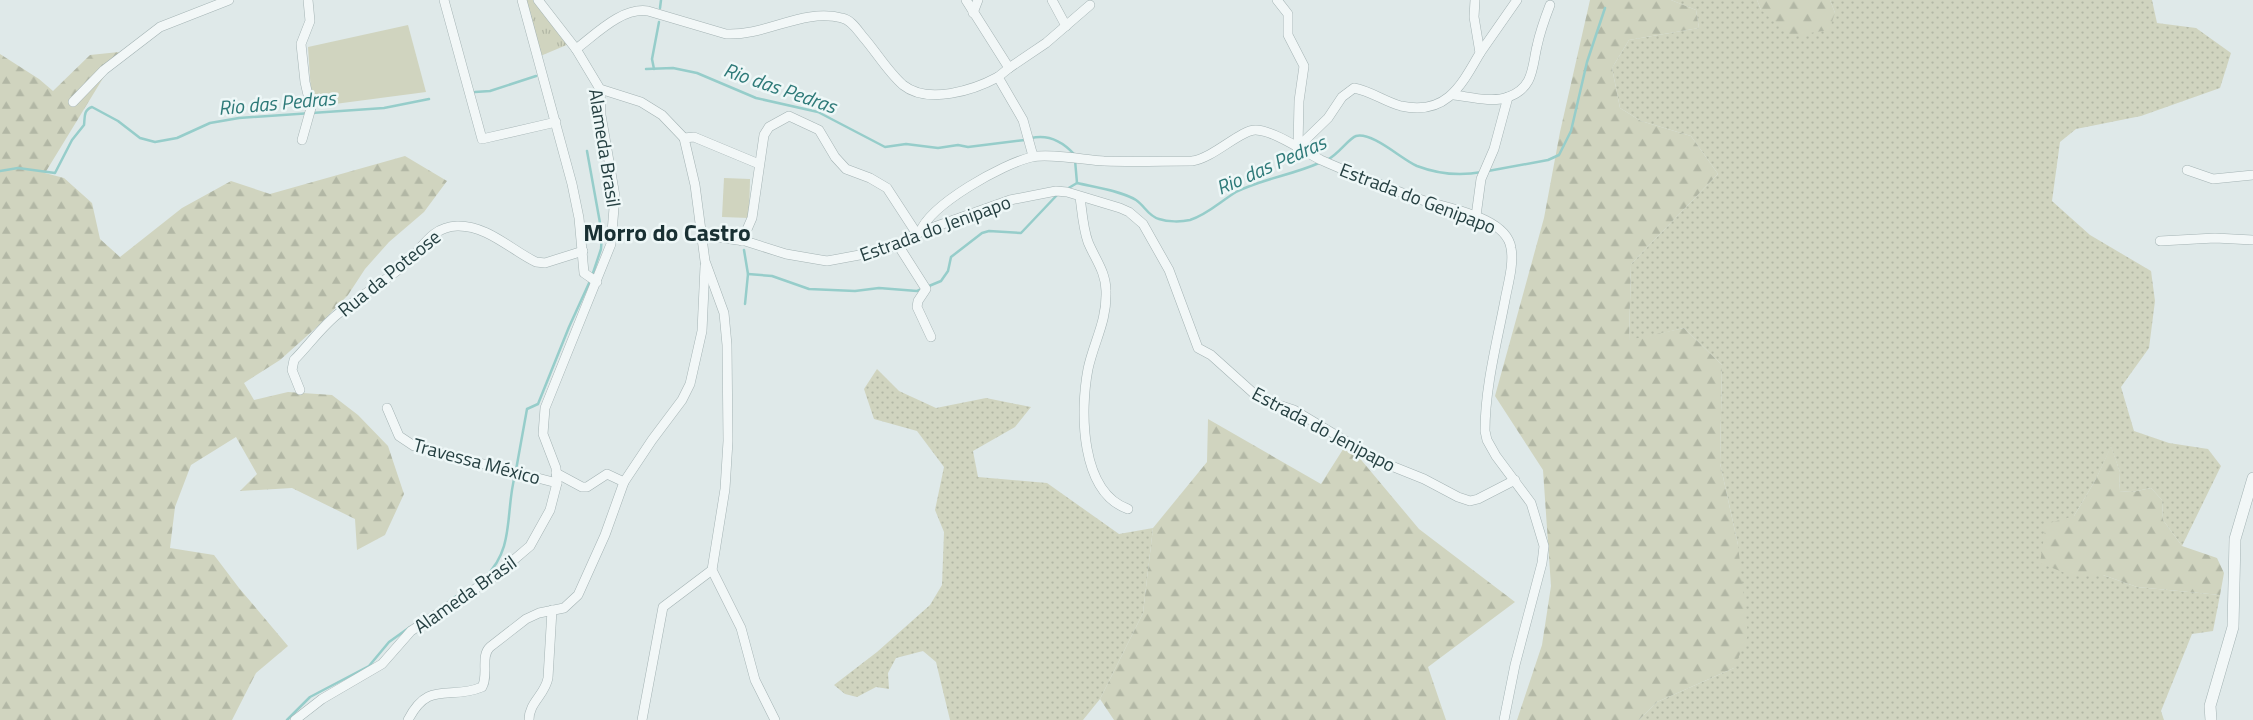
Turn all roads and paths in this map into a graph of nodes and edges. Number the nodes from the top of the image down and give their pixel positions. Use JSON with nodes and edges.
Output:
{"nodes":[{"id":1,"x":229,"y":0,"type":"edge"},
{"id":2,"x":308,"y":0,"type":"edge"},
{"id":3,"x":444,"y":0,"type":"edge"},
{"id":4,"x":522,"y":0,"type":"edge"},
{"id":5,"x":538,"y":0,"type":"edge"},
{"id":6,"x":966,"y":0,"type":"edge"},
{"id":7,"x":978,"y":0,"type":"edge"},
{"id":8,"x":1052,"y":0,"type":"edge"},
{"id":9,"x":1277,"y":0,"type":"edge"},
{"id":10,"x":1475,"y":0,"type":"edge"},
{"id":11,"x":1517,"y":0,"type":"edge"},
{"id":12,"x":1090,"y":5,"type":"dead end"},
{"id":13,"x":1550,"y":5,"type":"dead end"},
{"id":14,"x":973,"y":13,"type":"junction"},
{"id":15,"x":1066,"y":26,"type":"junction"},
{"id":16,"x":576,"y":49,"type":"junction"},
{"id":17,"x":1480,"y":53,"type":"junction"},
{"id":18,"x":1009,"y":68,"type":"junction"},
{"id":19,"x":998,"y":77,"type":"junction"},
{"id":20,"x":600,"y":89,"type":"junction"},
{"id":21,"x":1454,"y":95,"type":"junction"},
{"id":22,"x":1508,"y":97,"type":"junction"},
{"id":23,"x":73,"y":102,"type":"dead end"},
{"id":24,"x":556,"y":122,"type":"junction"},
{"id":25,"x":684,"y":138,"type":"junction"},
{"id":26,"x":302,"y":140,"type":"dead end"},
{"id":27,"x":1298,"y":147,"type":"junction"},
{"id":28,"x":1033,"y":156,"type":"junction"},
{"id":29,"x":759,"y":164,"type":"junction"},
{"id":30,"x":2187,"y":170,"type":"dead end"},
{"id":31,"x":2253,"y":175,"type":"edge"},
{"id":32,"x":1080,"y":197,"type":"junction"},
{"id":33,"x":1476,"y":216,"type":"junction"},
{"id":34,"x":918,"y":233,"type":"junction"},
{"id":35,"x":701,"y":235,"type":"junction"},
{"id":36,"x":742,"y":240,"type":"junction"},
{"id":37,"x":2253,"y":240,"type":"edge"},
{"id":38,"x":2160,"y":241,"type":"dead end"},
{"id":39,"x":898,"y":245,"type":"junction"},
{"id":40,"x":583,"y":251,"type":"junction"},
{"id":41,"x":705,"y":260,"type":"junction"},
{"id":42,"x":598,"y":282,"type":"junction"},
{"id":43,"x":931,"y":337,"type":"dead end"},
{"id":44,"x":300,"y":390,"type":"dead end"},
{"id":45,"x":387,"y":408,"type":"dead end"},
{"id":46,"x":556,"y":478,"type":"junction"},
{"id":47,"x":2253,"y":478,"type":"edge"},
{"id":48,"x":1515,"y":480,"type":"junction"},
{"id":49,"x":624,"y":482,"type":"junction"},
{"id":50,"x":1128,"y":509,"type":"dead end"},
{"id":51,"x":712,"y":570,"type":"junction"},
{"id":52,"x":552,"y":610,"type":"junction"},
{"id":53,"x":295,"y":720,"type":"edge"},
{"id":54,"x":408,"y":720,"type":"edge"},
{"id":55,"x":529,"y":720,"type":"edge"},
{"id":56,"x":642,"y":720,"type":"edge"},
{"id":57,"x":775,"y":720,"type":"edge"},
{"id":58,"x":1504,"y":720,"type":"edge"},
{"id":59,"x":2211,"y":720,"type":"edge"}],
"edges":[{"from":1,"to":23,"type":"street"},
{"from":2,"to":26,"type":"street"},
{"from":3,"to":24,"type":"street"},
{"from":4,"to":24,"type":"street","name":"Alameda Brasil"},
{"from":5,"to":16,"type":"street","name":"Alameda Brasil"},
{"from":6,"to":14,"type":"street"},
{"from":7,"to":14,"type":"street"},
{"from":8,"to":15,"type":"street"},
{"from":9,"to":27,"type":"street"},
{"from":10,"to":17,"type":"street"},
{"from":11,"to":17,"type":"street"},
{"from":12,"to":15,"type":"street"},
{"from":13,"to":22,"type":"street"},
{"from":14,"to":18,"type":"street"},
{"from":15,"to":18,"type":"street"},
{"from":16,"to":19,"type":"street"},
{"from":16,"to":20,"type":"street","name":"Alameda Brasil"},
{"from":17,"to":21,"type":"street"},
{"from":18,"to":19,"type":"street"},
{"from":19,"to":28,"type":"street"},
{"from":20,"to":25,"type":"street"},
{"from":20,"to":42,"type":"street","name":"Alameda Brasil"},
{"from":21,"to":22,"type":"street"},
{"from":21,"to":27,"type":"street"},
{"from":22,"to":33,"type":"street"},
{"from":24,"to":40,"type":"street","name":"Alameda Brasil"},
{"from":25,"to":29,"type":"street"},
{"from":25,"to":35,"type":"street"},
{"from":27,"to":28,"type":"street","name":"Estrada do Genipapo"},
{"from":27,"to":33,"type":"street","name":"Estrada do Genipapo"},
{"from":28,"to":34,"type":"street","name":"Estrada do Genipapo"},
{"from":29,"to":34,"type":"street"},
{"from":29,"to":36,"type":"street"},
{"from":30,"to":31,"type":"street"},
{"from":32,"to":34,"type":"street","name":"Estrada do Jenipapo"},
{"from":32,"to":48,"type":"street","name":"Estrada do Jenipapo"},
{"from":32,"to":50,"type":"street"},
{"from":33,"to":48,"type":"street","name":"Estrada do Genipapo"},
{"from":34,"to":39,"type":"street","name":"Estrada do Jenipapo"},
{"from":35,"to":36,"type":"street","name":"Estrada do Jenipapo"},
{"from":35,"to":41,"type":"street"},
{"from":36,"to":39,"type":"street","name":"Estrada do Jenipapo"},
{"from":37,"to":38,"type":"street"},
{"from":39,"to":43,"type":"street"},
{"from":40,"to":42,"type":"street","name":"Alameda Brasil"},
{"from":40,"to":44,"type":"street","name":"Rua da Poteose"},
{"from":41,"to":49,"type":"street"},
{"from":41,"to":51,"type":"street"},
{"from":42,"to":46,"type":"street","name":"Alameda Brasil"},
{"from":45,"to":46,"type":"street","name":"Travessa México"},
{"from":46,"to":49,"type":"street","name":"Travessa México"},
{"from":46,"to":53,"type":"street","name":"Alameda Brasil"},
{"from":47,"to":59,"type":"street"},
{"from":48,"to":58,"type":"street","name":"Estrada do Genipapo"},
{"from":49,"to":52,"type":"street"},
{"from":51,"to":56,"type":"street"},
{"from":51,"to":57,"type":"street"},
{"from":52,"to":54,"type":"street"},
{"from":52,"to":55,"type":"street"}]}
